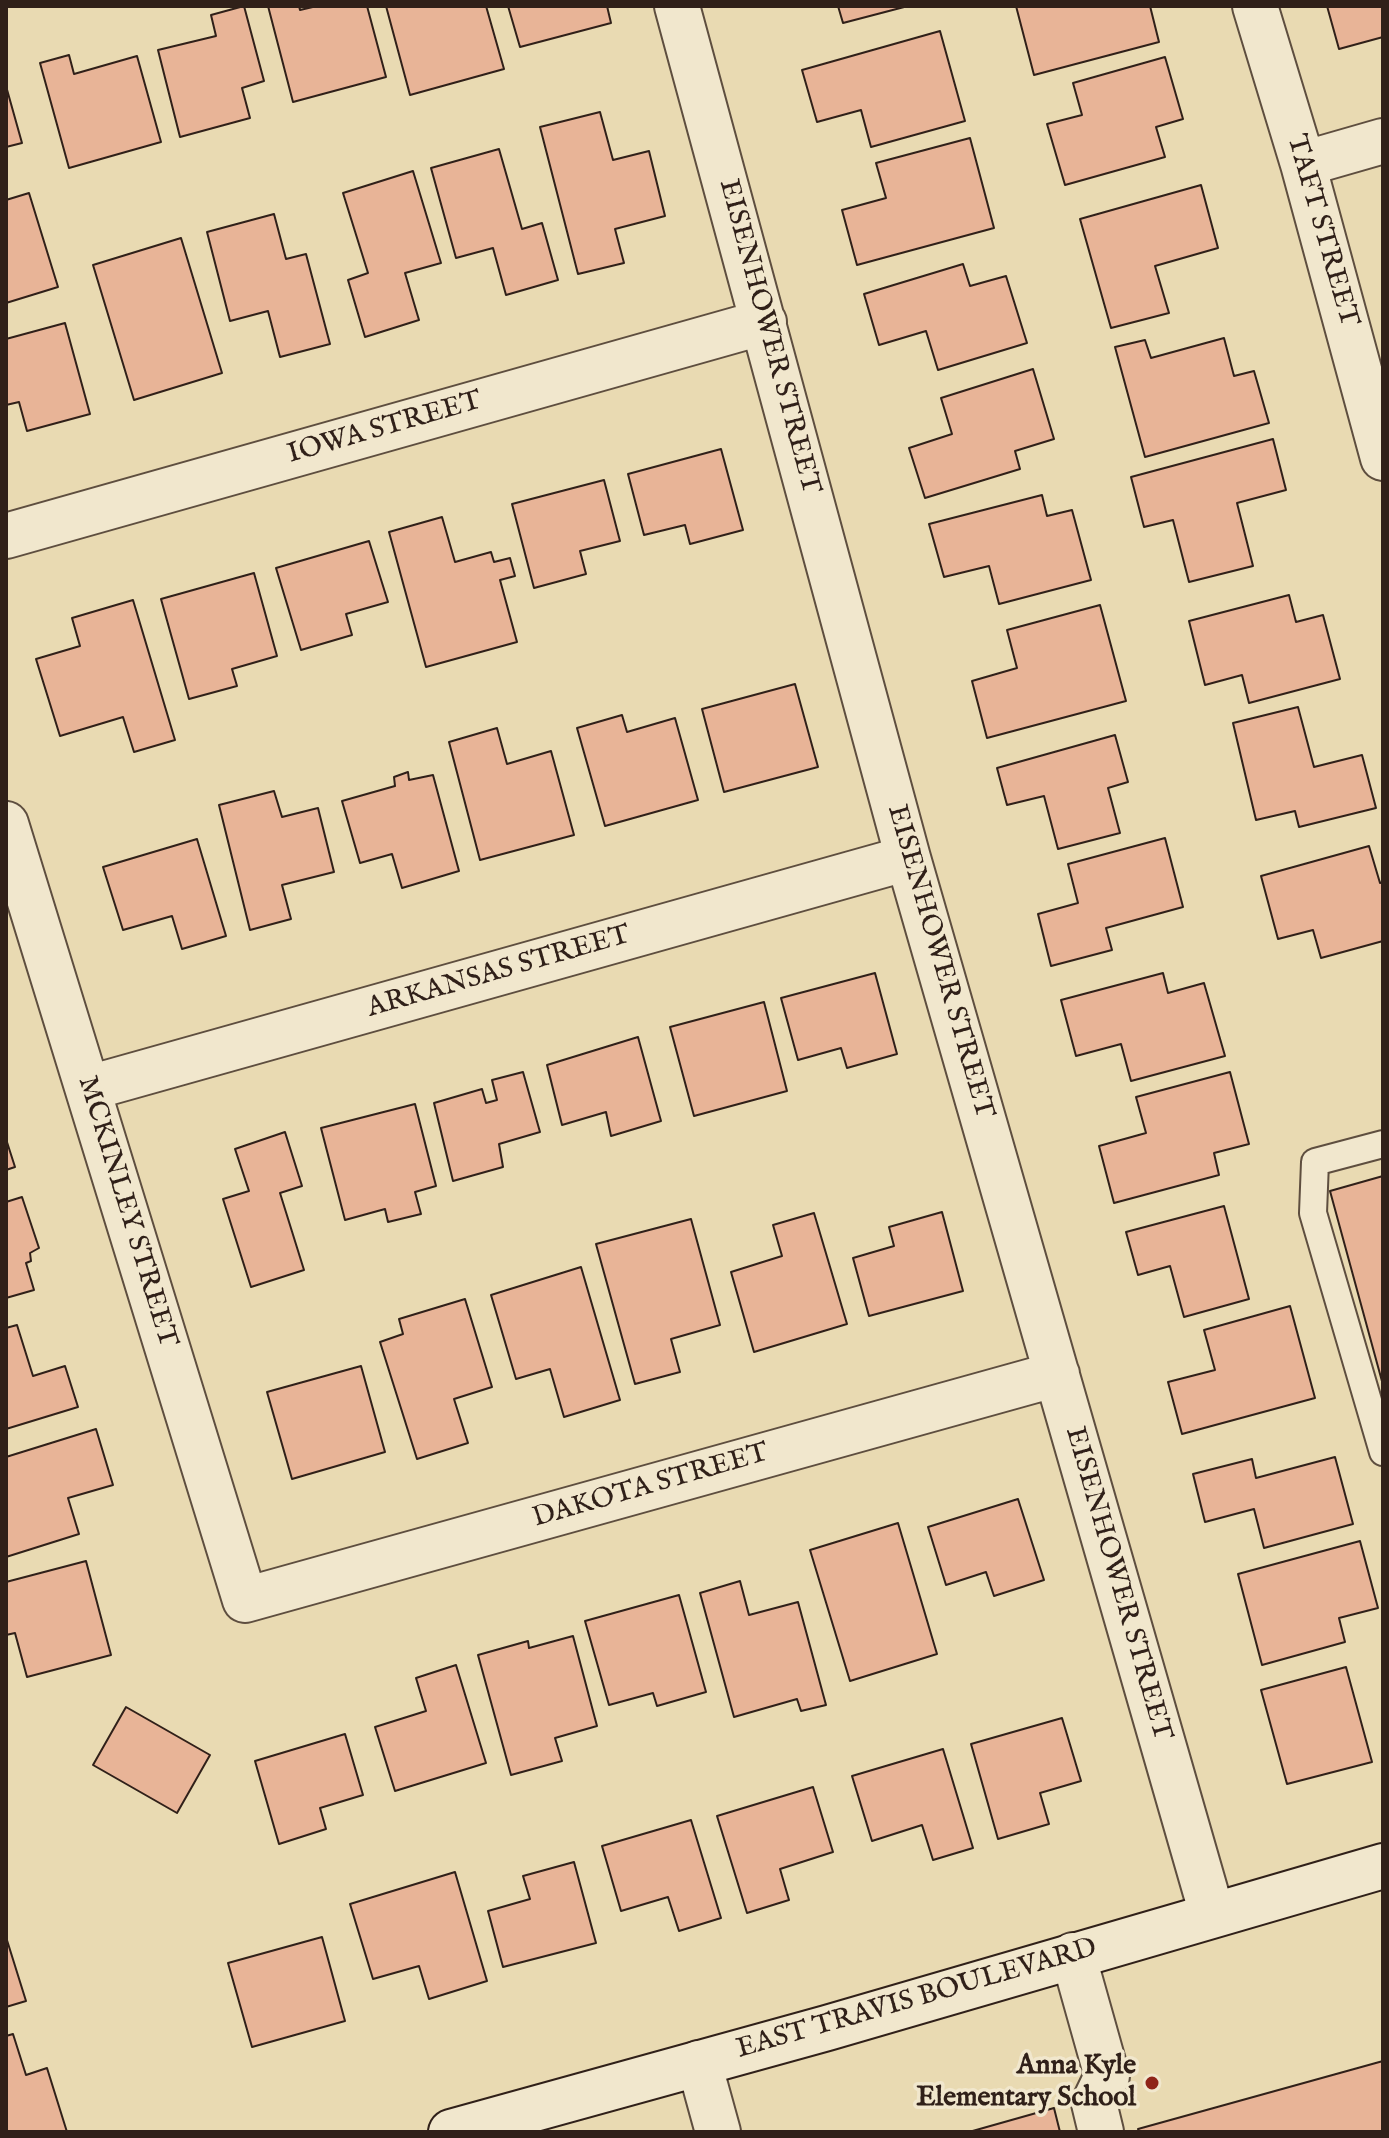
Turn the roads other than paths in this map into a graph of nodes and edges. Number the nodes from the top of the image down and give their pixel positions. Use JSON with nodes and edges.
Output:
{"nodes":[{"id":1,"x":677,"y":6,"type":"edge"},
{"id":2,"x":1255,"y":6,"type":"edge"},
{"id":3,"x":1383,"y":141,"type":"edge"},
{"id":4,"x":1303,"y":164,"type":"junction"},
{"id":5,"x":764,"y":322,"type":"junction"},
{"id":6,"x":1383,"y":458,"type":"edge"},
{"id":7,"x":6,"y":536,"type":"edge"},
{"id":8,"x":6,"y":824,"type":"edge"},
{"id":9,"x":908,"y":858,"type":"junction"},
{"id":10,"x":89,"y":1088,"type":"junction"},
{"id":11,"x":1383,"y":1144,"type":"edge"},
{"id":12,"x":1057,"y":1374,"type":"junction"},
{"id":13,"x":1383,"y":1452,"type":"edge"},
{"id":14,"x":245,"y":1600,"type":"joint"},
{"id":15,"x":1383,"y":1866,"type":"edge"},
{"id":16,"x":1212,"y":1914,"type":"junction"},
{"id":17,"x":1073,"y":1955,"type":"junction"},
{"id":18,"x":699,"y":2063,"type":"junction"},
{"id":19,"x":451,"y":2132,"type":"edge"},
{"id":20,"x":718,"y":2132,"type":"edge"},
{"id":21,"x":1101,"y":2132,"type":"edge"}],
"edges":[{"from":1,"to":5,"type":"street","name":"EISENHOWER STREET"},
{"from":2,"to":4,"type":"street","name":"TAFT STREET"},
{"from":3,"to":4,"type":"street"},
{"from":4,"to":6,"type":"street","name":"TAFT STREET"},
{"from":5,"to":7,"type":"street","name":"IOWA STREET"},
{"from":5,"to":9,"type":"street","name":"EISENHOWER STREET"},
{"from":8,"to":10,"type":"street","name":"MCKINLEY STREET"},
{"from":9,"to":10,"type":"street","name":"ARKANSAS STREET"},
{"from":9,"to":12,"type":"street","name":"EISENHOWER STREET"},
{"from":10,"to":14,"type":"street","name":"MCKINLEY STREET"},
{"from":11,"to":13,"type":"lane"},
{"from":12,"to":14,"type":"street","name":"DAKOTA STREET"},
{"from":12,"to":16,"type":"street","name":"EISENHOWER STREET"},
{"from":15,"to":16,"type":"street","name":"EAST TRAVIS BOULEVARD"},
{"from":16,"to":17,"type":"street","name":"EAST TRAVIS BOULEVARD"},
{"from":17,"to":18,"type":"street","name":"EAST TRAVIS BOULEVARD"},
{"from":17,"to":21,"type":"street"},
{"from":18,"to":19,"type":"street","name":"EAST TRAVIS BOULEVARD"},
{"from":18,"to":20,"type":"street"}]}
